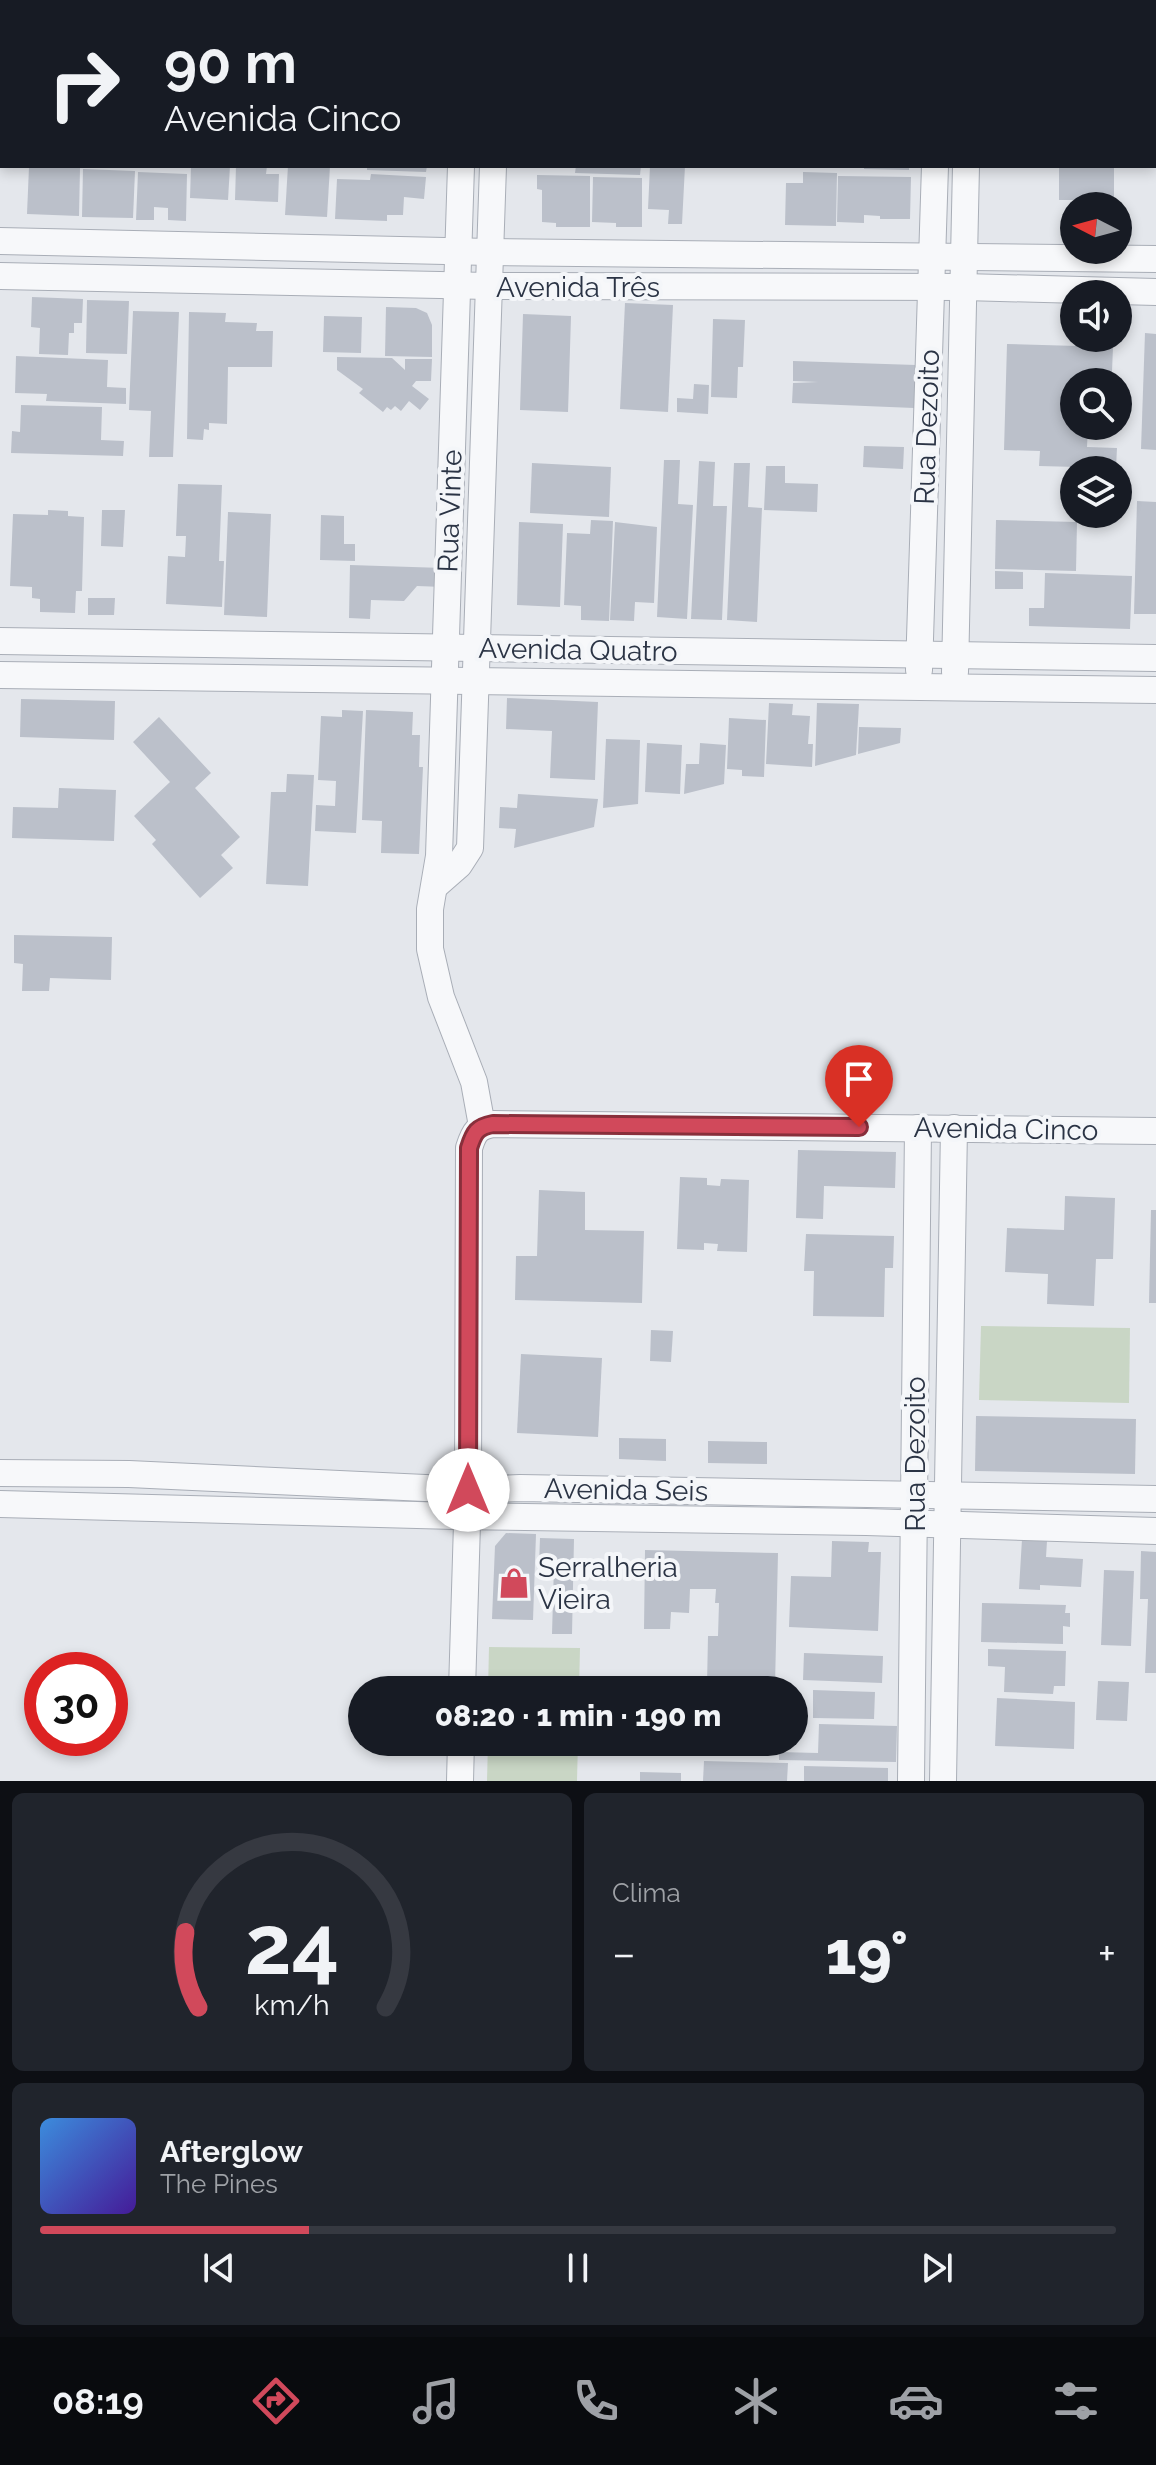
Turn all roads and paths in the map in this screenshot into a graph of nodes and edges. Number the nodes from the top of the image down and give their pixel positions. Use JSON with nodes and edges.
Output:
{"nodes":[{"id":1,"x":461,"y":168,"type":"edge"},
{"id":2,"x":493,"y":168,"type":"edge"},
{"id":3,"x":935,"y":168,"type":"edge"},
{"id":4,"x":966,"y":168,"type":"edge"},
{"id":5,"x":0,"y":241,"type":"edge"},
{"id":6,"x":458,"y":250,"type":"junction"},
{"id":7,"x":490,"y":252,"type":"junction"},
{"id":8,"x":932,"y":257,"type":"junction"},
{"id":9,"x":964,"y":257,"type":"junction"},
{"id":10,"x":1156,"y":259,"type":"edge"},
{"id":11,"x":0,"y":276,"type":"edge"},
{"id":12,"x":457,"y":285,"type":"junction"},
{"id":13,"x":489,"y":286,"type":"junction"},
{"id":14,"x":964,"y":287,"type":"junction"},
{"id":15,"x":931,"y":289,"type":"junction"},
{"id":16,"x":1156,"y":292,"type":"edge"},
{"id":17,"x":0,"y":641,"type":"edge"},
{"id":18,"x":445,"y":647,"type":"junction"},
{"id":19,"x":477,"y":648,"type":"junction"},
{"id":20,"x":956,"y":654,"type":"junction"},
{"id":21,"x":920,"y":655,"type":"junction"},
{"id":22,"x":1156,"y":658,"type":"edge"},
{"id":23,"x":0,"y":675,"type":"edge"},
{"id":24,"x":444,"y":679,"type":"junction"},
{"id":25,"x":476,"y":679,"type":"junction"},
{"id":26,"x":919,"y":687,"type":"junction"},
{"id":27,"x":955,"y":687,"type":"junction"},
{"id":28,"x":1156,"y":690,"type":"edge"},
{"id":29,"x":435,"y":886,"type":"junction"},
{"id":30,"x":918,"y":1128,"type":"junction"},
{"id":31,"x":954,"y":1128,"type":"junction"},
{"id":32,"x":478,"y":1129,"type":"junction"},
{"id":33,"x":1156,"y":1131,"type":"edge"},
{"id":34,"x":0,"y":1473,"type":"edge"},
{"id":35,"x":914,"y":1494,"type":"junction"},
{"id":36,"x":947,"y":1495,"type":"junction"},
{"id":37,"x":1156,"y":1499,"type":"edge"},
{"id":38,"x":468,"y":1503,"type":"junction"},
{"id":39,"x":0,"y":1504,"type":"edge"},
{"id":40,"x":915,"y":1523,"type":"junction"},
{"id":41,"x":946,"y":1525,"type":"junction"},
{"id":42,"x":1156,"y":1531,"type":"edge"},
{"id":43,"x":462,"y":1676,"type":"edge"},
{"id":44,"x":461,"y":1756,"type":"edge"},
{"id":45,"x":460,"y":1781,"type":"edge"},
{"id":46,"x":911,"y":1781,"type":"edge"},
{"id":47,"x":943,"y":1781,"type":"edge"}],
"edges":[{"from":1,"to":6,"type":"street","name":"Rua Vinte"},
{"from":2,"to":7,"type":"street","name":"Rua Vinte"},
{"from":3,"to":8,"type":"street","name":"Rua Dezoito"},
{"from":4,"to":9,"type":"street","name":"Rua Dezoito"},
{"from":5,"to":6,"type":"street","name":"Avenida Três"},
{"from":6,"to":7,"type":"street","name":"Avenida Três"},
{"from":6,"to":12,"type":"street","name":"Rua Vinte"},
{"from":7,"to":8,"type":"street","name":"Avenida Três"},
{"from":7,"to":13,"type":"street","name":"Rua Vinte"},
{"from":8,"to":9,"type":"street","name":"Avenida Três"},
{"from":8,"to":15,"type":"street","name":"Rua Dezoito"},
{"from":9,"to":10,"type":"street","name":"Avenida Três"},
{"from":9,"to":14,"type":"street","name":"Rua Dezoito"},
{"from":11,"to":12,"type":"street","name":"Avenida Três"},
{"from":12,"to":13,"type":"street","name":"Avenida Três"},
{"from":12,"to":18,"type":"street","name":"Rua Vinte"},
{"from":13,"to":15,"type":"street","name":"Avenida Três"},
{"from":13,"to":19,"type":"street","name":"Rua Vinte"},
{"from":14,"to":15,"type":"street","name":"Avenida Três"},
{"from":14,"to":16,"type":"street","name":"Avenida Três"},
{"from":14,"to":20,"type":"street","name":"Rua Dezoito"},
{"from":15,"to":21,"type":"street","name":"Rua Dezoito"},
{"from":17,"to":18,"type":"street","name":"Avenida Quatro"},
{"from":18,"to":19,"type":"street","name":"Avenida Quatro"},
{"from":18,"to":24,"type":"street","name":"Rua Vinte"},
{"from":19,"to":21,"type":"street","name":"Avenida Quatro"},
{"from":19,"to":25,"type":"street","name":"Rua Vinte"},
{"from":20,"to":21,"type":"street","name":"Avenida Quatro"},
{"from":20,"to":22,"type":"street","name":"Avenida Quatro"},
{"from":20,"to":27,"type":"street","name":"Rua Dezoito"},
{"from":21,"to":26,"type":"street","name":"Rua Dezoito"},
{"from":23,"to":24,"type":"street","name":"Avenida Quatro"},
{"from":24,"to":25,"type":"street","name":"Avenida Quatro"},
{"from":24,"to":29,"type":"street","name":"Rua Vinte"},
{"from":25,"to":26,"type":"street","name":"Avenida Quatro"},
{"from":25,"to":29,"type":"street","name":"Rua Vinte"},
{"from":26,"to":27,"type":"street","name":"Avenida Quatro"},
{"from":27,"to":28,"type":"street","name":"Avenida Quatro"},
{"from":29,"to":32,"type":"street","name":"Rua Vinte"},
{"from":30,"to":31,"type":"street","name":"Avenida Cinco"},
{"from":30,"to":32,"type":"street","name":"Avenida Cinco"},
{"from":30,"to":35,"type":"street","name":"Rua Dezoito"},
{"from":31,"to":33,"type":"street","name":"Avenida Cinco"},
{"from":31,"to":36,"type":"street","name":"Rua Dezoito"},
{"from":32,"to":38,"type":"street"},
{"from":34,"to":38,"type":"street","name":"Avenida Seis"},
{"from":35,"to":36,"type":"street","name":"Avenida Seis"},
{"from":35,"to":38,"type":"street","name":"Avenida Seis"},
{"from":35,"to":40,"type":"street","name":"Rua Dezoito"},
{"from":36,"to":37,"type":"street","name":"Avenida Seis"},
{"from":36,"to":41,"type":"street","name":"Rua Dezoito"},
{"from":38,"to":39,"type":"street","name":"Avenida Seis"},
{"from":38,"to":40,"type":"street","name":"Avenida Seis"},
{"from":38,"to":43,"type":"street"},
{"from":40,"to":41,"type":"street","name":"Avenida Seis"},
{"from":40,"to":46,"type":"street","name":"Rua Dezoito"},
{"from":41,"to":42,"type":"street","name":"Avenida Seis"},
{"from":41,"to":47,"type":"street","name":"Rua Dezoito"},
{"from":44,"to":45,"type":"street"}]}
